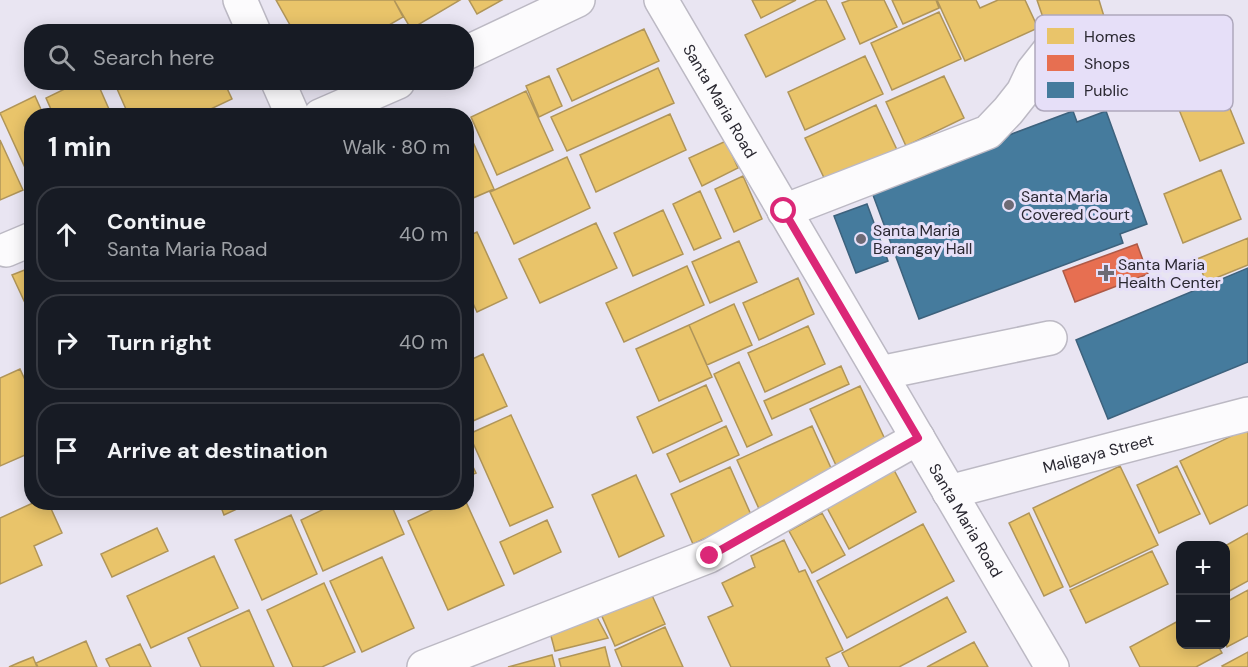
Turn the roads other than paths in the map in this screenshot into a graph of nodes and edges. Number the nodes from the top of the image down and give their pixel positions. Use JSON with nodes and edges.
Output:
{"nodes":[{"id":1,"x":240,"y":0,"type":"edge"},
{"id":2,"x":578,"y":0,"type":"edge"},
{"id":3,"x":661,"y":0,"type":"edge"},
{"id":4,"x":250,"y":24,"type":"edge"},
{"id":5,"x":474,"y":49,"type":"edge"},
{"id":6,"x":1035,"y":70,"type":"edge"},
{"id":7,"x":282,"y":90,"type":"edge"},
{"id":8,"x":380,"y":90,"type":"edge"},
{"id":9,"x":289,"y":108,"type":"edge"},
{"id":10,"x":338,"y":108,"type":"edge"},
{"id":11,"x":784,"y":211,"type":"junction"},
{"id":12,"x":1050,"y":338,"type":"dead end"},
{"id":13,"x":880,"y":373,"type":"junction"},
{"id":14,"x":1248,"y":414,"type":"edge"},
{"id":15,"x":918,"y":438,"type":"junction"},
{"id":16,"x":949,"y":492,"type":"junction"},
{"id":17,"x":424,"y":667,"type":"edge"},
{"id":18,"x":1052,"y":667,"type":"edge"}],
"edges":[{"from":1,"to":4,"type":"street"},
{"from":2,"to":5,"type":"street"},
{"from":3,"to":11,"type":"street","name":"Santa Maria Road"},
{"from":6,"to":11,"type":"street"},
{"from":7,"to":9,"type":"street"},
{"from":8,"to":10,"type":"street"},
{"from":11,"to":13,"type":"street","name":"Santa Maria Road"},
{"from":12,"to":13,"type":"street"},
{"from":13,"to":15,"type":"street","name":"Santa Maria Road"},
{"from":14,"to":16,"type":"street","name":"Maligaya Street"},
{"from":15,"to":16,"type":"street","name":"Santa Maria Road"},
{"from":15,"to":17,"type":"street"},
{"from":16,"to":18,"type":"street","name":"Santa Maria Road"}]}
